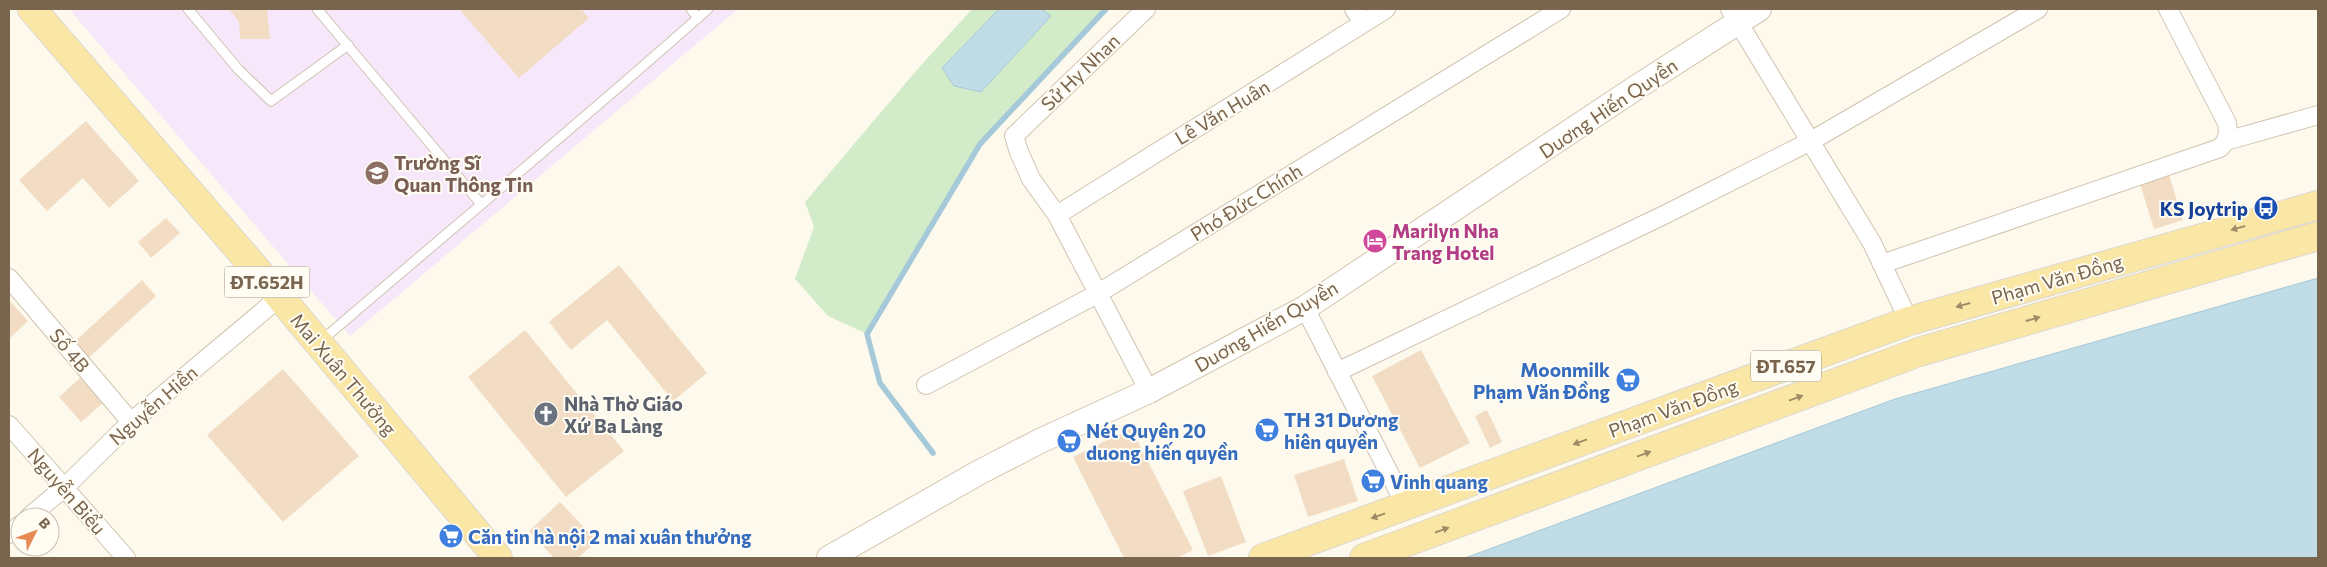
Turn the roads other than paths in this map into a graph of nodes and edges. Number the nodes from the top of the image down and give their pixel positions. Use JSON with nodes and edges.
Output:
{"nodes":[{"id":1,"x":32,"y":9,"type":"edge"},
{"id":2,"x":188,"y":9,"type":"edge"},
{"id":3,"x":317,"y":9,"type":"edge"},
{"id":4,"x":691,"y":9,"type":"edge"},
{"id":5,"x":708,"y":9,"type":"edge"},
{"id":6,"x":1146,"y":9,"type":"edge"},
{"id":7,"x":1386,"y":9,"type":"edge"},
{"id":8,"x":1561,"y":9,"type":"edge"},
{"id":9,"x":1759,"y":9,"type":"edge"},
{"id":10,"x":2038,"y":9,"type":"edge"},
{"id":11,"x":2168,"y":9,"type":"edge"},
{"id":12,"x":1359,"y":16,"type":"edge"},
{"id":13,"x":1734,"y":16,"type":"edge"},
{"id":14,"x":698,"y":18,"type":"junction"},
{"id":15,"x":348,"y":45,"type":"junction"},
{"id":16,"x":2318,"y":115,"type":"edge"},
{"id":17,"x":1811,"y":141,"type":"junction"},
{"id":18,"x":2226,"y":141,"type":"junction"},
{"id":19,"x":481,"y":204,"type":"junction"},
{"id":20,"x":2318,"y":205,"type":"edge"},
{"id":21,"x":1057,"y":215,"type":"junction"},
{"id":22,"x":2318,"y":236,"type":"edge"},
{"id":23,"x":1882,"y":264,"type":"junction"},
{"id":24,"x":9,"y":278,"type":"edge"},
{"id":25,"x":1097,"y":294,"type":"junction"},
{"id":26,"x":280,"y":297,"type":"junction"},
{"id":27,"x":1305,"y":308,"type":"junction"},
{"id":28,"x":1910,"y":321,"type":"junction"},
{"id":29,"x":319,"y":344,"type":"junction"},
{"id":30,"x":1919,"y":352,"type":"junction"},
{"id":31,"x":1337,"y":372,"type":"junction"},
{"id":32,"x":926,"y":385,"type":"dead end"},
{"id":33,"x":1149,"y":391,"type":"junction"},
{"id":34,"x":131,"y":422,"type":"junction"},
{"id":35,"x":9,"y":425,"type":"edge"},
{"id":36,"x":65,"y":487,"type":"junction"},
{"id":37,"x":1406,"y":506,"type":"junction"},
{"id":38,"x":41,"y":507,"type":"edge"},
{"id":39,"x":126,"y":558,"type":"edge"},
{"id":40,"x":498,"y":558,"type":"edge"},
{"id":41,"x":829,"y":558,"type":"edge"},
{"id":42,"x":1263,"y":558,"type":"edge"},
{"id":43,"x":1364,"y":558,"type":"edge"}],
"edges":[{"from":1,"to":26,"type":"main road","name":"Mai Xuân Thưởng","number":"ĐT.652H"},
{"from":2,"to":15,"type":"lane"},
{"from":3,"to":15,"type":"lane"},
{"from":4,"to":14,"type":"lane"},
{"from":5,"to":14,"type":"lane"},
{"from":6,"to":21,"type":"street","name":"Sử Hy Nhan"},
{"from":7,"to":12,"type":"street","name":"Lê Văn Huân"},
{"from":8,"to":25,"type":"street","name":"Phó Đức Chính"},
{"from":9,"to":13,"type":"street","name":"Duơng Hiến Quyền"},
{"from":10,"to":17,"type":"street"},
{"from":11,"to":18,"type":"street"},
{"from":12,"to":21,"type":"street","name":"Lê Văn Huân"},
{"from":13,"to":17,"type":"street"},
{"from":13,"to":27,"type":"street","name":"Duơng Hiến Quyền"},
{"from":14,"to":19,"type":"lane"},
{"from":15,"to":19,"type":"lane"},
{"from":16,"to":18,"type":"street"},
{"from":17,"to":23,"type":"street"},
{"from":17,"to":31,"type":"street"},
{"from":18,"to":23,"type":"street"},
{"from":19,"to":29,"type":"lane"},
{"from":20,"to":28,"type":"main road","name":"Phạm Văn Đồng","number":"ĐT.657","one_way":true},
{"from":21,"to":25,"type":"street"},
{"from":30,"to":22,"type":"main road","name":"Phạm Văn Đồng","number":"ĐT.657","one_way":true},
{"from":23,"to":28,"type":"street"},
{"from":24,"to":34,"type":"street","name":"Số 4B"},
{"from":25,"to":32,"type":"street","name":"Phó Đức Chính"},
{"from":25,"to":33,"type":"street"},
{"from":26,"to":29,"type":"main road","name":"Mai Xuân Thưởng","number":"ĐT.652H"},
{"from":26,"to":34,"type":"street","name":"Nguyễn Hiền"},
{"from":27,"to":31,"type":"street"},
{"from":27,"to":33,"type":"street","name":"Duơng Hiến Quyền"},
{"from":28,"to":30,"type":"main road"},
{"from":28,"to":37,"type":"main road","name":"Phạm Văn Đồng","number":"ĐT.657","one_way":true},
{"from":29,"to":40,"type":"main road","name":"Mai Xuân Thưởng","number":"ĐT.652H"},
{"from":43,"to":30,"type":"main road","name":"Phạm Văn Đồng","number":"ĐT.657","one_way":true},
{"from":31,"to":37,"type":"street"},
{"from":33,"to":41,"type":"street","name":"Duơng Hiến Quyền"},
{"from":34,"to":36,"type":"street","name":"Nguyễn Hiền"},
{"from":35,"to":36,"type":"street","name":"Nguyễn Biểu"},
{"from":36,"to":38,"type":"street","name":"Nguyễn Hiền"},
{"from":36,"to":39,"type":"street","name":"Nguyễn Biểu"},
{"from":37,"to":42,"type":"main road","name":"Phạm Văn Đồng","number":"ĐT.657","one_way":true}]}
